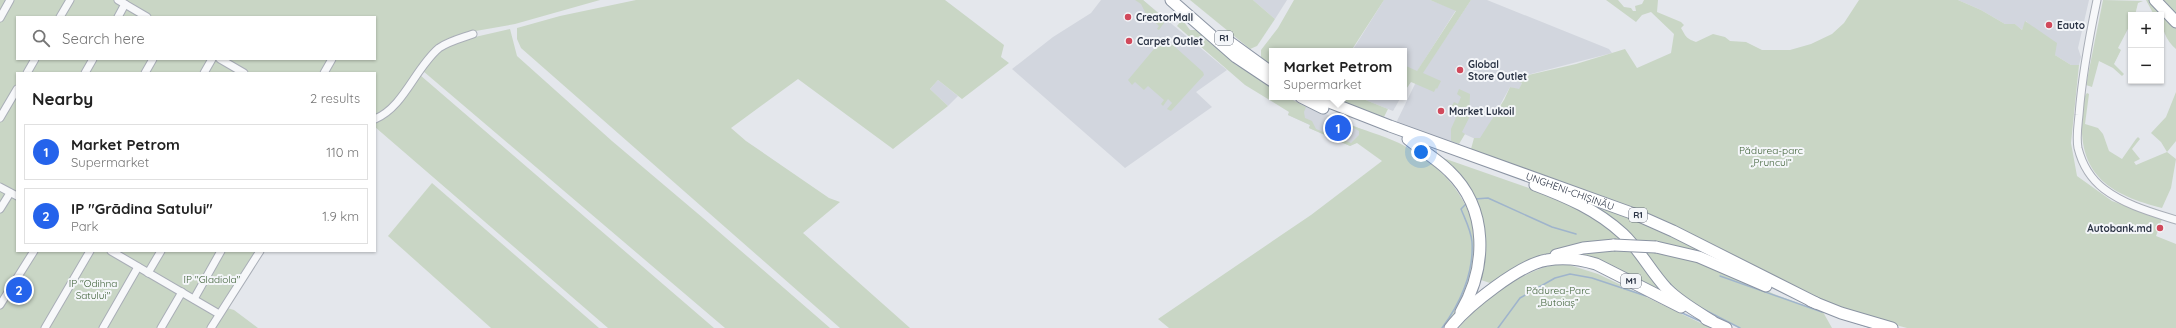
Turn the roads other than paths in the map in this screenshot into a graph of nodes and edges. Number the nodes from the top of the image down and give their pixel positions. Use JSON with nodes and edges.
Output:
{"nodes":[{"id":1,"x":10,"y":0,"type":"edge"},
{"id":2,"x":70,"y":0,"type":"edge"},
{"id":3,"x":118,"y":0,"type":"edge"},
{"id":4,"x":1171,"y":0,"type":"edge"},
{"id":5,"x":1180,"y":0,"type":"edge"},
{"id":6,"x":2097,"y":0,"type":"edge"},
{"id":7,"x":2102,"y":0,"type":"edge"},
{"id":8,"x":2155,"y":0,"type":"edge"},
{"id":9,"x":125,"y":4,"type":"junction"},
{"id":10,"x":61,"y":16,"type":"edge"},
{"id":11,"x":119,"y":16,"type":"edge"},
{"id":12,"x":146,"y":16,"type":"edge"},
{"id":13,"x":0,"y":18,"type":"edge"},
{"id":14,"x":2176,"y":22,"type":"edge"},
{"id":15,"x":473,"y":34,"type":"dead end"},
{"id":16,"x":2087,"y":56,"type":"junction"},
{"id":17,"x":34,"y":60,"type":"edge"},
{"id":18,"x":92,"y":60,"type":"edge"},
{"id":19,"x":152,"y":60,"type":"edge"},
{"id":20,"x":211,"y":60,"type":"edge"},
{"id":21,"x":222,"y":60,"type":"edge"},
{"id":22,"x":331,"y":60,"type":"edge"},
{"id":23,"x":1269,"y":70,"type":"edge"},
{"id":24,"x":28,"y":72,"type":"edge"},
{"id":25,"x":86,"y":72,"type":"edge"},
{"id":26,"x":146,"y":72,"type":"edge"},
{"id":27,"x":205,"y":72,"type":"edge"},
{"id":28,"x":242,"y":72,"type":"edge"},
{"id":29,"x":325,"y":72,"type":"edge"},
{"id":30,"x":1269,"y":79,"type":"edge"},
{"id":31,"x":16,"y":91,"type":"edge"},
{"id":32,"x":1308,"y":100,"type":"edge"},
{"id":33,"x":1324,"y":100,"type":"edge"},
{"id":34,"x":0,"y":118,"type":"edge"},
{"id":35,"x":376,"y":119,"type":"edge"},
{"id":36,"x":1408,"y":140,"type":"junction"},
{"id":37,"x":1451,"y":151,"type":"junction"},
{"id":38,"x":0,"y":186,"type":"edge"},
{"id":39,"x":14,"y":193,"type":"edge"},
{"id":40,"x":0,"y":209,"type":"edge"},
{"id":41,"x":2176,"y":220,"type":"edge"},
{"id":42,"x":33,"y":252,"type":"edge"},
{"id":43,"x":89,"y":252,"type":"edge"},
{"id":44,"x":113,"y":252,"type":"edge"},
{"id":45,"x":160,"y":252,"type":"edge"},
{"id":46,"x":220,"y":252,"type":"edge"},
{"id":47,"x":259,"y":252,"type":"edge"},
{"id":48,"x":1545,"y":260,"type":"junction"},
{"id":49,"x":138,"y":267,"type":"junction"},
{"id":50,"x":148,"y":273,"type":"junction"},
{"id":51,"x":182,"y":292,"type":"junction"},
{"id":52,"x":194,"y":299,"type":"junction"},
{"id":53,"x":1816,"y":303,"type":"junction"},
{"id":54,"x":0,"y":305,"type":"edge"},
{"id":55,"x":219,"y":314,"type":"junction"},
{"id":56,"x":1712,"y":321,"type":"junction"},
{"id":57,"x":1452,"y":325,"type":"edge"},
{"id":58,"x":45,"y":328,"type":"edge"},
{"id":59,"x":102,"y":328,"type":"edge"},
{"id":60,"x":161,"y":328,"type":"edge"},
{"id":61,"x":212,"y":328,"type":"edge"},
{"id":62,"x":1726,"y":328,"type":"edge"},
{"id":63,"x":1892,"y":328,"type":"edge"}],
"edges":[{"from":1,"to":13,"type":"street"},
{"from":2,"to":10,"type":"street"},
{"from":3,"to":9,"type":"street"},
{"from":4,"to":30,"type":"highway","number":"R1"},
{"from":5,"to":23,"type":"highway","number":"R1"},
{"from":6,"to":16,"type":"street"},
{"from":7,"to":16,"type":"street"},
{"from":8,"to":14,"type":"highway"},
{"from":9,"to":11,"type":"street"},
{"from":9,"to":12,"type":"street"},
{"from":15,"to":35,"type":"street"},
{"from":16,"to":41,"type":"street"},
{"from":17,"to":24,"type":"street"},
{"from":18,"to":25,"type":"street"},
{"from":19,"to":26,"type":"street"},
{"from":20,"to":27,"type":"street"},
{"from":21,"to":28,"type":"street"},
{"from":22,"to":29,"type":"street"},
{"from":31,"to":34,"type":"street"},
{"from":32,"to":36,"type":"highway","number":"R1"},
{"from":33,"to":37,"type":"highway","number":"R1"},
{"from":36,"to":37,"type":"highway","number":"R1"},
{"from":36,"to":57,"type":"highway"},
{"from":37,"to":53,"type":"highway","name":"UNGHENI-CHIȘINĂU","number":"R1"},
{"from":37,"to":56,"type":"highway","name":"UNGHENI-CHIȘINĂU","number":"R1"},
{"from":38,"to":39,"type":"street"},
{"from":39,"to":40,"type":"street"},
{"from":42,"to":54,"type":"street"},
{"from":43,"to":58,"type":"street"},
{"from":44,"to":49,"type":"street"},
{"from":45,"to":50,"type":"street"},
{"from":46,"to":52,"type":"street"},
{"from":47,"to":55,"type":"street"},
{"from":48,"to":53,"type":"highway","number":"M1","bridge":true},
{"from":48,"to":56,"type":"highway","number":"M1"},
{"from":48,"to":57,"type":"highway","number":"M1"},
{"from":49,"to":50,"type":"street"},
{"from":49,"to":59,"type":"street"},
{"from":50,"to":51,"type":"street"},
{"from":51,"to":52,"type":"street"},
{"from":51,"to":60,"type":"street"},
{"from":52,"to":55,"type":"street"},
{"from":53,"to":63,"type":"highway","number":"M1"},
{"from":55,"to":61,"type":"street"},
{"from":56,"to":62,"type":"highway","number":"M1"}]}
